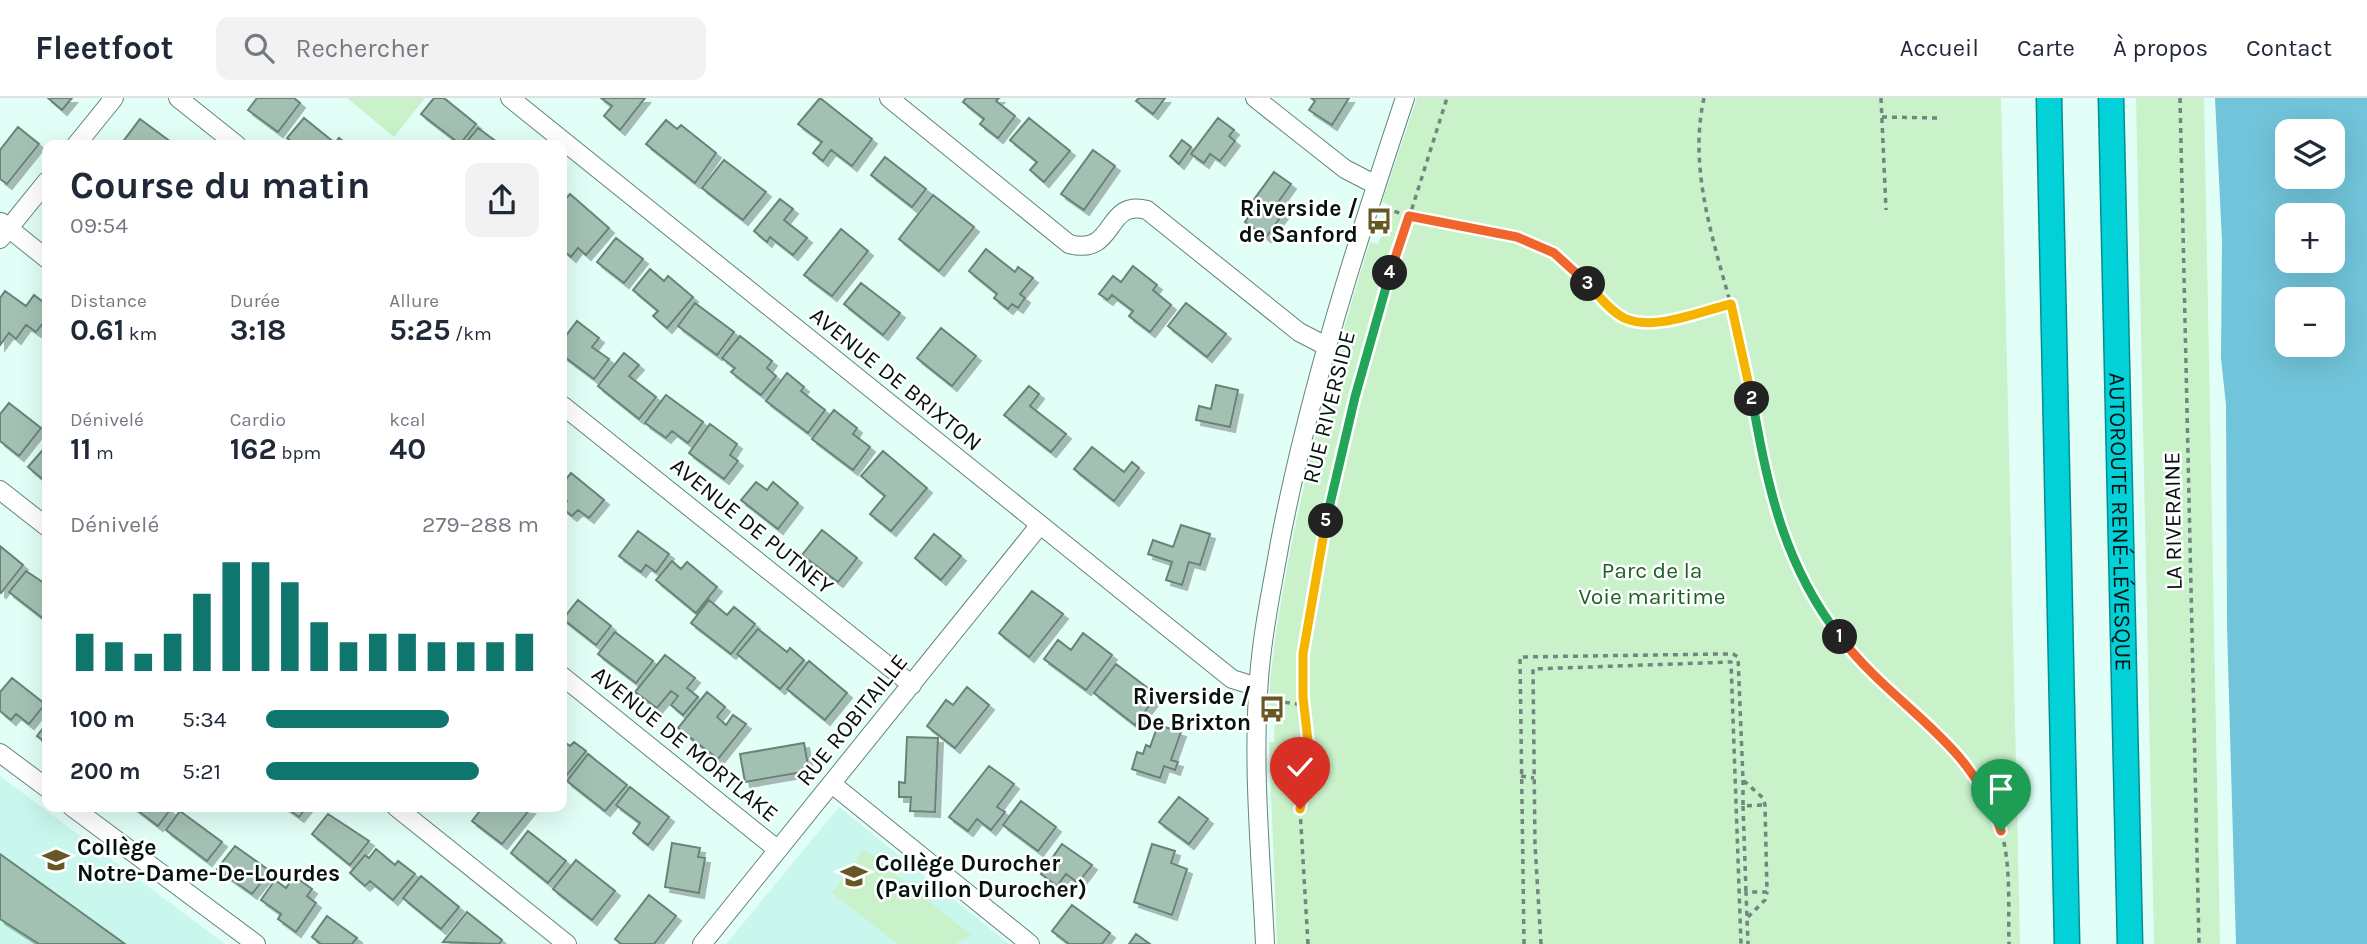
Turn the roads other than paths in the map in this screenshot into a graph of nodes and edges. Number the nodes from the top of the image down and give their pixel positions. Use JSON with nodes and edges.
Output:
{"nodes":[{"id":1,"x":114,"y":98,"type":"edge"},
{"id":2,"x":178,"y":98,"type":"edge"},
{"id":3,"x":510,"y":98,"type":"edge"},
{"id":4,"x":888,"y":98,"type":"edge"},
{"id":5,"x":1255,"y":98,"type":"edge"},
{"id":6,"x":1405,"y":98,"type":"edge"},
{"id":7,"x":2049,"y":98,"type":"edge"},
{"id":8,"x":2110,"y":98,"type":"edge"},
{"id":9,"x":80,"y":140,"type":"edge"},
{"id":10,"x":231,"y":140,"type":"edge"},
{"id":11,"x":562,"y":140,"type":"edge"},
{"id":12,"x":567,"y":144,"type":"edge"},
{"id":13,"x":1376,"y":185,"type":"junction"},
{"id":14,"x":42,"y":187,"type":"edge"},
{"id":15,"x":3,"y":230,"type":"edge"},
{"id":16,"x":42,"y":256,"type":"edge"},
{"id":17,"x":1326,"y":346,"type":"junction"},
{"id":18,"x":567,"y":409,"type":"edge"},
{"id":19,"x":0,"y":490,"type":"edge"},
{"id":20,"x":42,"y":523,"type":"edge"},
{"id":21,"x":1039,"y":526,"type":"junction"},
{"id":22,"x":567,"y":680,"type":"edge"},
{"id":23,"x":912,"y":685,"type":"junction"},
{"id":24,"x":1264,"y":694,"type":"junction"},
{"id":25,"x":0,"y":753,"type":"edge"},
{"id":26,"x":42,"y":784,"type":"edge"},
{"id":27,"x":832,"y":784,"type":"junction"},
{"id":28,"x":79,"y":812,"type":"edge"},
{"id":29,"x":402,"y":812,"type":"edge"},
{"id":30,"x":778,"y":850,"type":"junction"},
{"id":31,"x":256,"y":944,"type":"edge"},
{"id":32,"x":567,"y":944,"type":"edge"},
{"id":33,"x":702,"y":944,"type":"edge"},
{"id":34,"x":1030,"y":944,"type":"edge"},
{"id":35,"x":1265,"y":944,"type":"edge"},
{"id":36,"x":2067,"y":944,"type":"edge"},
{"id":37,"x":2130,"y":944,"type":"edge"}],
"edges":[{"from":1,"to":9,"type":"street"},
{"from":2,"to":10,"type":"street"},
{"from":3,"to":11,"type":"street","name":"AVENUE DE BRIXTON"},
{"from":4,"to":17,"type":"street"},
{"from":5,"to":13,"type":"street"},
{"from":6,"to":13,"type":"street","name":"RUE RIVERSIDE"},
{"from":7,"to":36,"type":"highway"},
{"from":8,"to":37,"type":"highway","name":"AUTOROUTE RENÉ-LÉVESQUE"},
{"from":12,"to":21,"type":"street","name":"AVENUE DE BRIXTON"},
{"from":13,"to":17,"type":"street","name":"RUE RIVERSIDE"},
{"from":14,"to":15,"type":"street"},
{"from":15,"to":16,"type":"street"},
{"from":17,"to":24,"type":"street","name":"RUE RIVERSIDE"},
{"from":18,"to":23,"type":"street","name":"AVENUE DE PUTNEY"},
{"from":19,"to":20,"type":"street"},
{"from":21,"to":23,"type":"street","name":"RUE ROBITAILLE"},
{"from":21,"to":24,"type":"street","name":"AVENUE DE BRIXTON"},
{"from":22,"to":30,"type":"street","name":"AVENUE DE MORTLAKE"},
{"from":23,"to":27,"type":"street","name":"RUE ROBITAILLE"},
{"from":24,"to":35,"type":"street","name":"RUE RIVERSIDE"},
{"from":25,"to":26,"type":"street"},
{"from":27,"to":30,"type":"street","name":"RUE ROBITAILLE"},
{"from":27,"to":34,"type":"street"},
{"from":28,"to":31,"type":"street"},
{"from":29,"to":32,"type":"street"},
{"from":30,"to":33,"type":"street","name":"RUE ROBITAILLE"}]}
